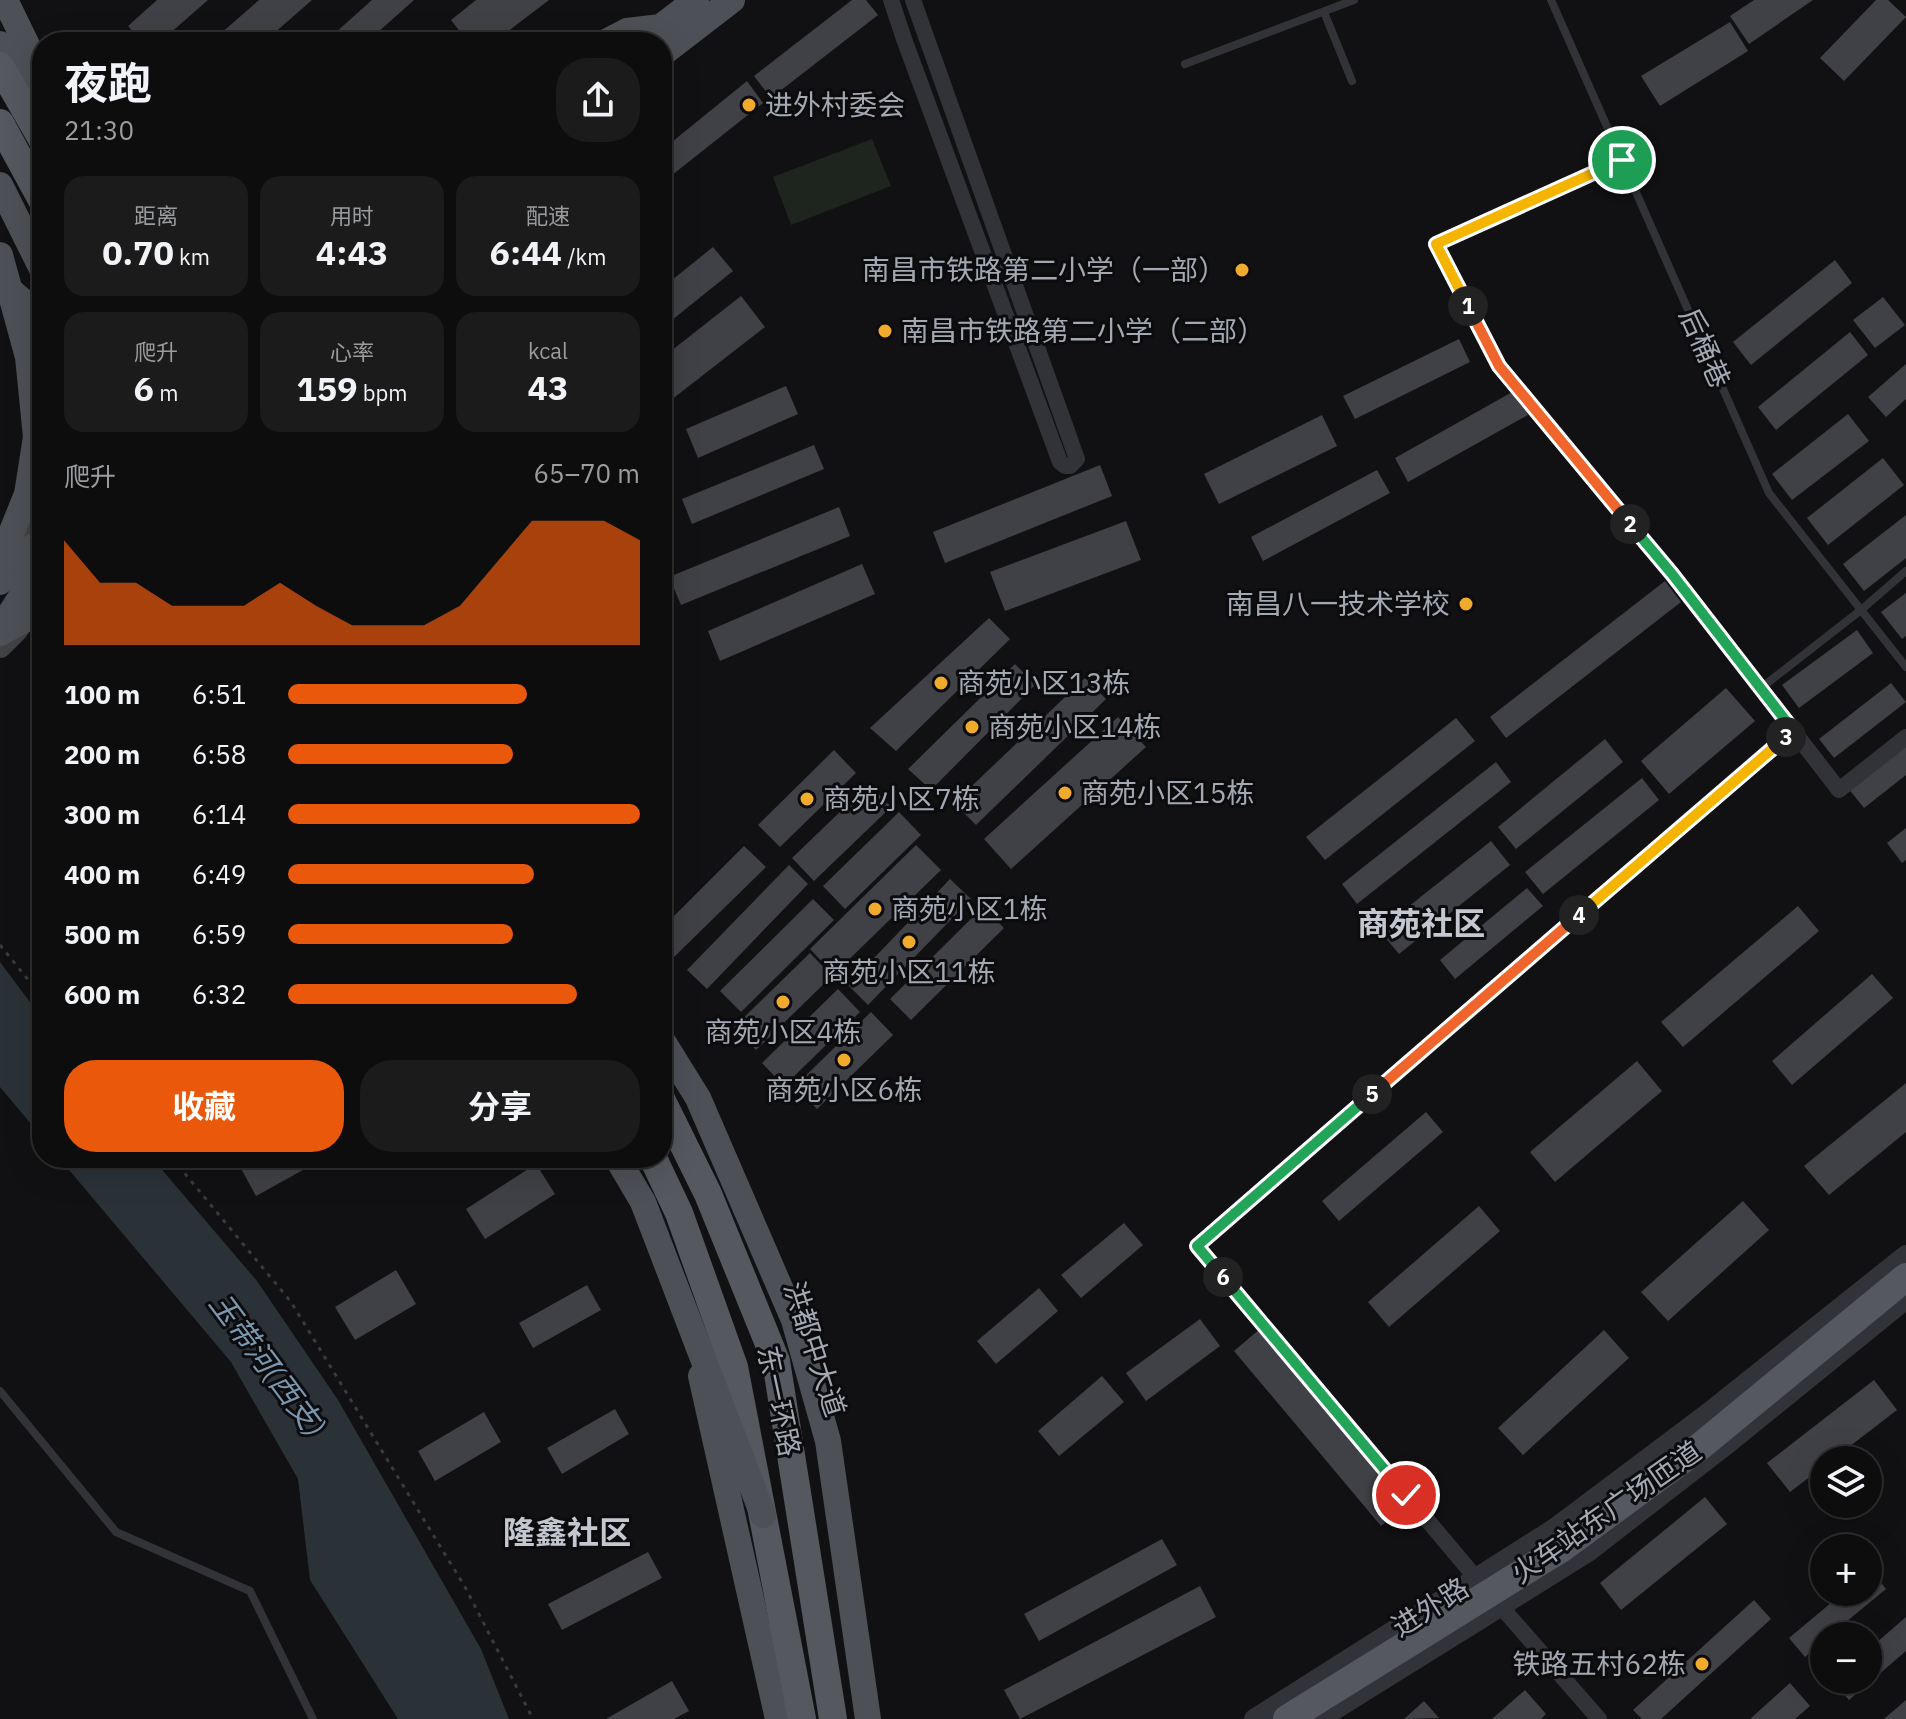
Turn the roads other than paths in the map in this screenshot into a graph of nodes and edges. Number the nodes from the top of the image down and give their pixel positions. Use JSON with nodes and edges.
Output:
{"nodes":[{"id":1,"x":5,"y":0,"type":"edge"},
{"id":2,"x":24,"y":0,"type":"edge"},
{"id":3,"x":696,"y":0,"type":"edge"},
{"id":4,"x":732,"y":0,"type":"edge"},
{"id":5,"x":891,"y":0,"type":"edge"},
{"id":6,"x":913,"y":0,"type":"edge"},
{"id":7,"x":1354,"y":0,"type":"edge"},
{"id":8,"x":1551,"y":0,"type":"edge"},
{"id":9,"x":1324,"y":12,"type":"junction"},
{"id":10,"x":40,"y":32,"type":"edge"},
{"id":11,"x":654,"y":32,"type":"edge"},
{"id":12,"x":0,"y":44,"type":"edge"},
{"id":13,"x":672,"y":46,"type":"edge"},
{"id":14,"x":32,"y":55,"type":"edge"},
{"id":15,"x":1185,"y":64,"type":"dead end"},
{"id":16,"x":0,"y":66,"type":"edge"},
{"id":17,"x":1352,"y":81,"type":"dead end"},
{"id":18,"x":32,"y":101,"type":"edge"},
{"id":19,"x":32,"y":122,"type":"edge"},
{"id":20,"x":0,"y":123,"type":"edge"},
{"id":21,"x":1622,"y":160,"type":"junction"},
{"id":22,"x":32,"y":182,"type":"edge"},
{"id":23,"x":0,"y":185,"type":"edge"},
{"id":24,"x":32,"y":249,"type":"edge"},
{"id":25,"x":0,"y":255,"type":"edge"},
{"id":26,"x":0,"y":281,"type":"edge"},
{"id":27,"x":32,"y":309,"type":"edge"},
{"id":28,"x":32,"y":397,"type":"edge"},
{"id":29,"x":32,"y":462,"type":"edge"},
{"id":30,"x":32,"y":533,"type":"edge"},
{"id":31,"x":32,"y":547,"type":"edge"},
{"id":32,"x":32,"y":552,"type":"edge"},
{"id":33,"x":0,"y":554,"type":"edge"},
{"id":34,"x":0,"y":563,"type":"edge"},
{"id":35,"x":1906,"y":571,"type":"edge"},
{"id":36,"x":32,"y":580,"type":"edge"},
{"id":37,"x":32,"y":580,"type":"edge"},
{"id":38,"x":0,"y":582,"type":"edge"},
{"id":39,"x":32,"y":607,"type":"edge"},
{"id":40,"x":0,"y":610,"type":"edge"},
{"id":41,"x":1861,"y":610,"type":"junction"},
{"id":42,"x":32,"y":615,"type":"edge"},
{"id":43,"x":0,"y":624,"type":"edge"},
{"id":44,"x":0,"y":633,"type":"edge"},
{"id":45,"x":0,"y":646,"type":"edge"},
{"id":46,"x":1906,"y":667,"type":"edge"},
{"id":47,"x":1761,"y":688,"type":"junction"},
{"id":48,"x":1793,"y":730,"type":"junction"},
{"id":49,"x":1906,"y":737,"type":"edge"},
{"id":50,"x":672,"y":1056,"type":"edge"},
{"id":51,"x":672,"y":1081,"type":"edge"},
{"id":52,"x":672,"y":1121,"type":"edge"},
{"id":53,"x":623,"y":1168,"type":"edge"},
{"id":54,"x":634,"y":1168,"type":"edge"},
{"id":55,"x":658,"y":1168,"type":"edge"},
{"id":56,"x":1906,"y":1255,"type":"edge"},
{"id":57,"x":1906,"y":1277,"type":"edge"},
{"id":58,"x":1906,"y":1299,"type":"edge"},
{"id":59,"x":0,"y":1391,"type":"edge"},
{"id":60,"x":763,"y":1515,"type":"junction"},
{"id":61,"x":1476,"y":1578,"type":"junction"},
{"id":62,"x":1501,"y":1606,"type":"junction"},
{"id":63,"x":313,"y":1719,"type":"edge"},
{"id":64,"x":778,"y":1719,"type":"edge"},
{"id":65,"x":802,"y":1719,"type":"edge"},
{"id":66,"x":833,"y":1719,"type":"edge"},
{"id":67,"x":856,"y":1719,"type":"edge"},
{"id":68,"x":868,"y":1719,"type":"edge"},
{"id":69,"x":1254,"y":1719,"type":"edge"},
{"id":70,"x":1287,"y":1719,"type":"edge"},
{"id":71,"x":1320,"y":1719,"type":"edge"},
{"id":72,"x":1599,"y":1719,"type":"edge"}],
"edges":[{"from":1,"to":14,"type":"main road"},
{"from":2,"to":10,"type":"main road"},
{"from":3,"to":11,"type":"main road"},
{"from":4,"to":13,"type":"main road"},
{"from":5,"to":6,"type":"street"},
{"from":7,"to":9,"type":"lane"},
{"from":8,"to":21,"type":"lane","name":"后桶巷"},
{"from":9,"to":15,"type":"lane"},
{"from":9,"to":17,"type":"lane"},
{"from":12,"to":18,"type":"main road"},
{"from":16,"to":19,"type":"highway"},
{"from":20,"to":22,"type":"highway"},
{"from":21,"to":41,"type":"lane","name":"后桶巷"},
{"from":21,"to":47,"type":"street"},
{"from":23,"to":24,"type":"main road"},
{"from":25,"to":28,"type":"main road","bridge":true},
{"from":26,"to":27,"type":"main road"},
{"from":29,"to":34,"type":"main road","bridge":true},
{"from":30,"to":33,"type":"main road"},
{"from":31,"to":34,"type":"main road","bridge":true},
{"from":32,"to":38,"type":"main road"},
{"from":35,"to":41,"type":"lane"},
{"from":36,"to":43,"type":"main road","bridge":true},
{"from":37,"to":40,"type":"main road"},
{"from":39,"to":45,"type":"main road"},
{"from":41,"to":46,"type":"lane","name":"后桶巷"},
{"from":41,"to":47,"type":"lane"},
{"from":42,"to":44,"type":"main road","bridge":true},
{"from":47,"to":48,"type":"street"},
{"from":48,"to":49,"type":"street"},
{"from":48,"to":61,"type":"street"},
{"from":50,"to":68,"type":"main road"},
{"from":51,"to":67,"type":"main road","name":"洪都中大道"},
{"from":52,"to":66,"type":"highway","name":"东一环路"},
{"from":53,"to":60,"type":"main road","bridge":true},
{"from":54,"to":64,"type":"main road"},
{"from":55,"to":60,"type":"highway","name":"东一环路","bridge":true},
{"from":56,"to":61,"type":"street","name":"进外路"},
{"from":57,"to":70,"type":"highway","name":"火车站东广场匝道","bridge":true},
{"from":58,"to":62,"type":"street","name":"进外路"},
{"from":59,"to":63,"type":"lane"},
{"from":60,"to":65,"type":"highway","name":"东一环路"},
{"from":61,"to":62,"type":"street"},
{"from":61,"to":69,"type":"street","name":"进外路"},
{"from":62,"to":71,"type":"street","name":"进外路"},
{"from":62,"to":72,"type":"street"}]}
